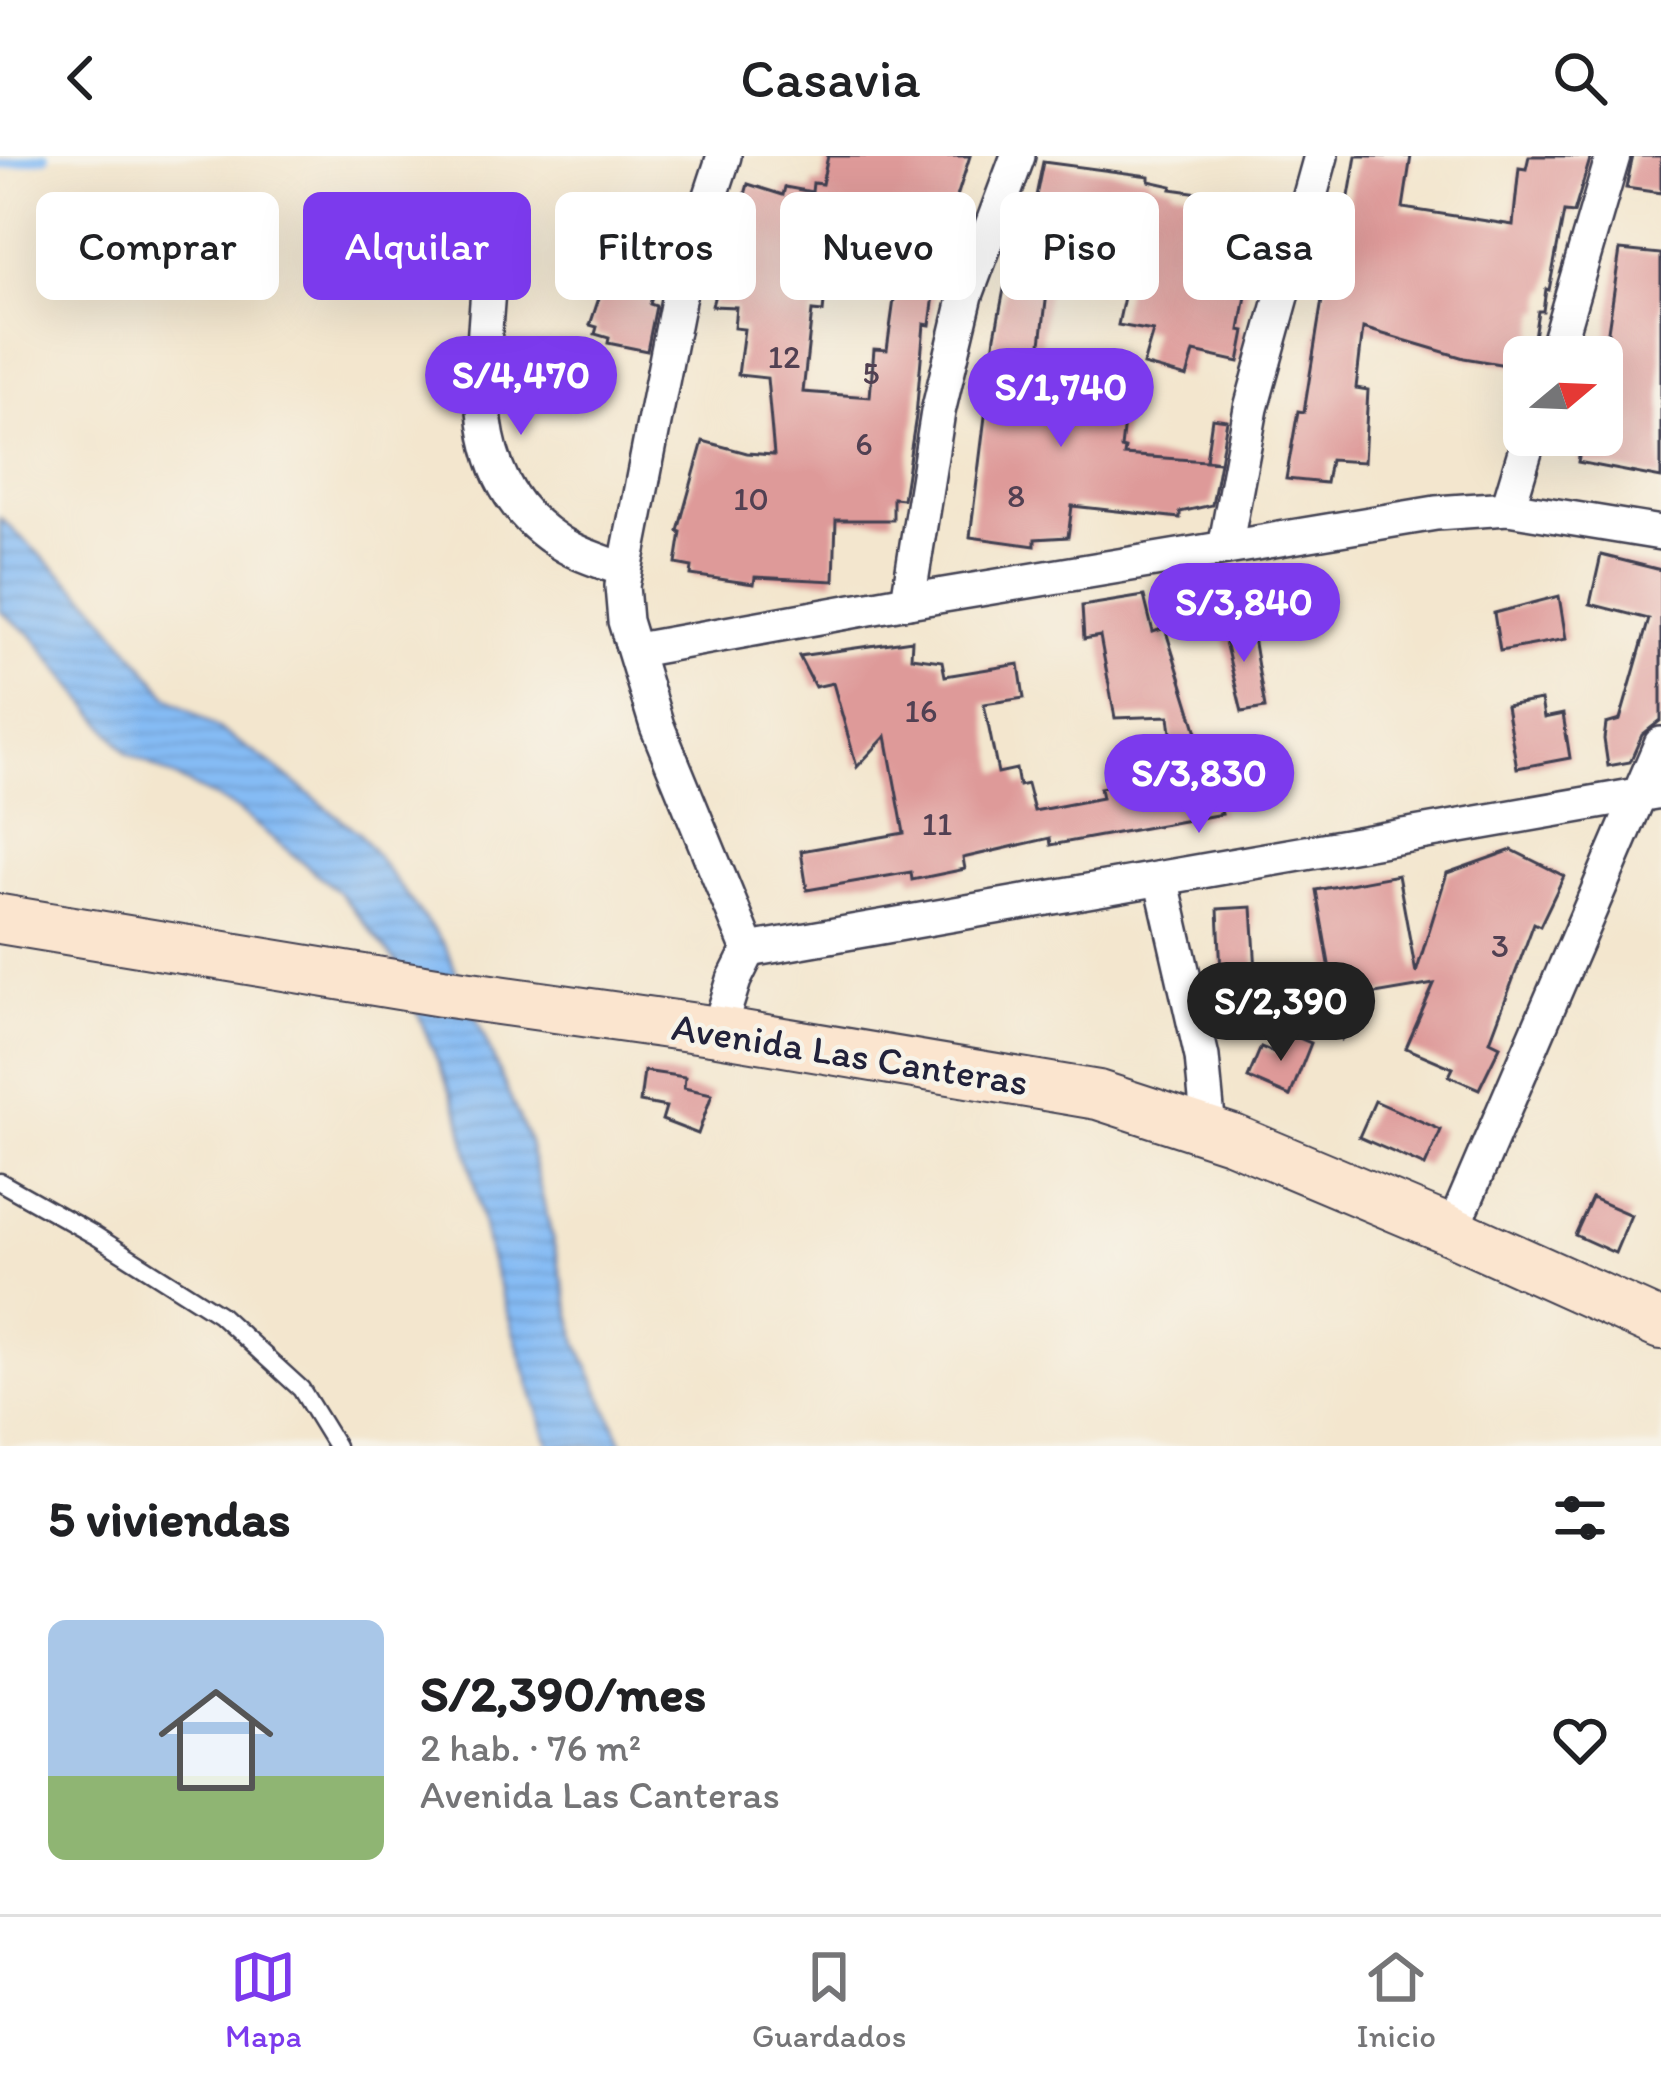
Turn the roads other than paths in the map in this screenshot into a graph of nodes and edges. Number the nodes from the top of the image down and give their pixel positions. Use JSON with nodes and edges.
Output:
{"nodes":[{"id":1,"x":724,"y":156,"type":"edge"},
{"id":2,"x":1018,"y":156,"type":"edge"},
{"id":3,"x":1322,"y":156,"type":"edge"},
{"id":4,"x":1613,"y":156,"type":"edge"},
{"id":5,"x":487,"y":300,"type":"edge"},
{"id":6,"x":1560,"y":336,"type":"edge"},
{"id":7,"x":1524,"y":456,"type":"edge"},
{"id":8,"x":1508,"y":508,"type":"junction"},
{"id":9,"x":1661,"y":532,"type":"edge"},
{"id":10,"x":1225,"y":548,"type":"junction"},
{"id":11,"x":624,"y":570,"type":"junction"},
{"id":12,"x":908,"y":601,"type":"junction"},
{"id":13,"x":637,"y":650,"type":"junction"},
{"id":14,"x":1661,"y":744,"type":"edge"},
{"id":15,"x":1652,"y":793,"type":"edge"},
{"id":16,"x":1161,"y":878,"type":"junction"},
{"id":17,"x":0,"y":919,"type":"edge"},
{"id":18,"x":749,"y":950,"type":"junction"},
{"id":19,"x":718,"y":1031,"type":"junction"},
{"id":20,"x":1209,"y":1130,"type":"junction"},
{"id":21,"x":0,"y":1182,"type":"edge"},
{"id":22,"x":1452,"y":1231,"type":"junction"},
{"id":23,"x":1661,"y":1325,"type":"edge"},
{"id":24,"x":336,"y":1446,"type":"edge"}],
"edges":[{"from":1,"to":11,"type":"street"},
{"from":2,"to":12,"type":"street"},
{"from":3,"to":10,"type":"street"},
{"from":4,"to":6,"type":"street"},
{"from":5,"to":11,"type":"street"},
{"from":7,"to":8,"type":"street"},
{"from":8,"to":9,"type":"street"},
{"from":8,"to":10,"type":"street"},
{"from":10,"to":12,"type":"street"},
{"from":11,"to":13,"type":"street"},
{"from":12,"to":13,"type":"street"},
{"from":13,"to":18,"type":"street"},
{"from":14,"to":15,"type":"street"},
{"from":15,"to":16,"type":"street"},
{"from":15,"to":22,"type":"street"},
{"from":16,"to":18,"type":"street"},
{"from":16,"to":20,"type":"street"},
{"from":17,"to":19,"type":"street","name":"Avenida Las Canteras"},
{"from":18,"to":19,"type":"street"},
{"from":19,"to":20,"type":"street","name":"Avenida Las Canteras"},
{"from":20,"to":22,"type":"street","name":"Avenida Las Canteras"},
{"from":21,"to":24,"type":"lane"},
{"from":22,"to":23,"type":"street","name":"Avenida Las Canteras"}]}
